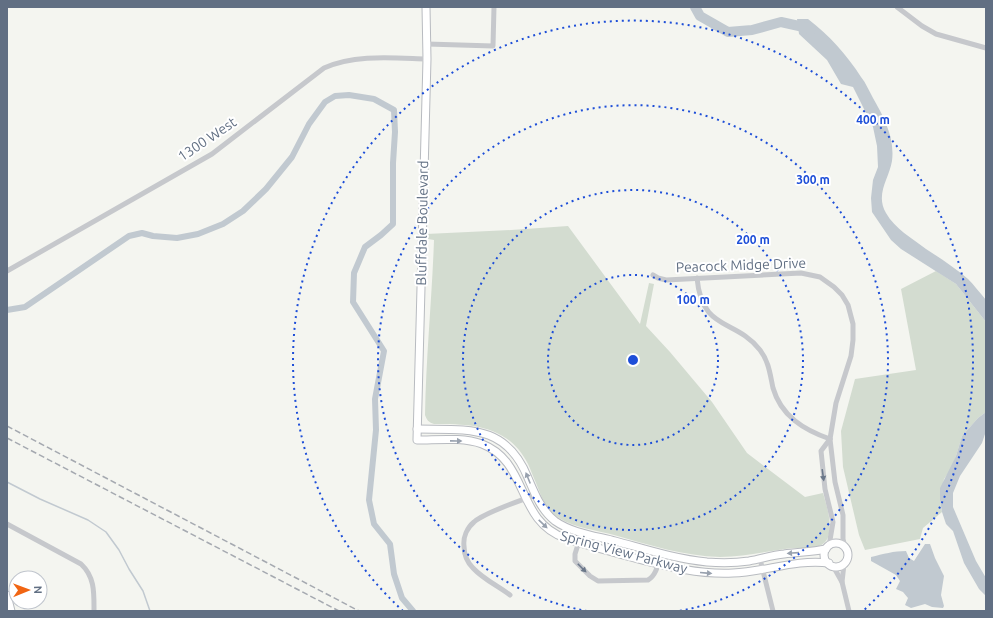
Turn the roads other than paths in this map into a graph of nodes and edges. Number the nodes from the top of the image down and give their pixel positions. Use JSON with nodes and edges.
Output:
{"nodes":[{"id":1,"x":426,"y":7,"type":"edge"},
{"id":2,"x":494,"y":7,"type":"edge"},
{"id":3,"x":897,"y":7,"type":"edge"},
{"id":4,"x":427,"y":44,"type":"junction"},
{"id":5,"x":986,"y":47,"type":"edge"},
{"id":6,"x":427,"y":59,"type":"junction"},
{"id":7,"x":7,"y":271,"type":"edge"},
{"id":8,"x":653,"y":274,"type":"dead end"},
{"id":9,"x":697,"y":278,"type":"junction"},
{"id":10,"x":417,"y":429,"type":"junction"},
{"id":11,"x":830,"y":439,"type":"junction"},
{"id":12,"x":416,"y":440,"type":"joint"},
{"id":13,"x":536,"y":495,"type":"junction"},
{"id":14,"x":526,"y":499,"type":"junction"},
{"id":15,"x":7,"y":524,"type":"edge"},
{"id":16,"x":582,"y":532,"type":"junction"},
{"id":17,"x":578,"y":543,"type":"junction"},
{"id":18,"x":845,"y":547,"type":"junction"},
{"id":19,"x":828,"y":548,"type":"junction"},
{"id":20,"x":661,"y":554,"type":"junction"},
{"id":21,"x":760,"y":559,"type":"junction"},
{"id":22,"x":658,"y":564,"type":"junction"},
{"id":23,"x":844,"y":564,"type":"junction"},
{"id":24,"x":831,"y":565,"type":"junction"},
{"id":25,"x":763,"y":569,"type":"junction"},
{"id":26,"x":842,"y":582,"type":"junction"},
{"id":27,"x":510,"y":595,"type":"dead end"},
{"id":28,"x":7,"y":596,"type":"edge"},
{"id":29,"x":11,"y":611,"type":"edge"},
{"id":30,"x":94,"y":611,"type":"edge"},
{"id":31,"x":773,"y":611,"type":"edge"},
{"id":32,"x":849,"y":611,"type":"edge"}],
"edges":[{"from":1,"to":4,"type":"street","name":"Bluffdale Boulevard"},
{"from":2,"to":4,"type":"street"},
{"from":3,"to":5,"type":"street"},
{"from":4,"to":6,"type":"street","name":"Bluffdale Boulevard"},
{"from":6,"to":7,"type":"street","name":"1300 West"},
{"from":6,"to":10,"type":"street","name":"Bluffdale Boulevard"},
{"from":8,"to":9,"type":"street","name":"Peacock Midge Drive"},
{"from":9,"to":11,"type":"street"},
{"from":9,"to":11,"type":"street","name":"Peacock Midge Drive"},
{"from":10,"to":12,"type":"street","name":"Bluffdale Boulevard"},
{"from":13,"to":10,"type":"street","name":"Spring View Parkway","one_way":true},
{"from":11,"to":18,"type":"street","name":"Peacock Midge Drive"},
{"from":11,"to":19,"type":"street","name":"Peacock Midge Drive","one_way":true},
{"from":12,"to":14,"type":"street","name":"Spring View Parkway","one_way":true},
{"from":13,"to":14,"type":"street"},
{"from":13,"to":16,"type":"street","name":"Spring View Parkway"},
{"from":14,"to":17,"type":"street","name":"Spring View Parkway","one_way":true},
{"from":14,"to":27,"type":"street"},
{"from":15,"to":30,"type":"street"},
{"from":16,"to":17,"type":"street"},
{"from":16,"to":20,"type":"street","name":"Spring View Parkway"},
{"from":17,"to":22,"type":"street","name":"Spring View Parkway"},
{"from":17,"to":22,"type":"street","one_way":true},
{"from":18,"to":19,"type":"street"},
{"from":18,"to":23,"type":"street"},
{"from":19,"to":21,"type":"street","name":"Spring View Parkway","one_way":true},
{"from":19,"to":24,"type":"street"},
{"from":20,"to":21,"type":"street","name":"Spring View Parkway"},
{"from":20,"to":22,"type":"street"},
{"from":21,"to":25,"type":"street"},
{"from":22,"to":25,"type":"street","name":"Spring View Parkway","one_way":true},
{"from":23,"to":24,"type":"street"},
{"from":23,"to":26,"type":"street"},
{"from":24,"to":25,"type":"street","name":"Spring View Parkway"},
{"from":24,"to":26,"type":"street"},
{"from":25,"to":31,"type":"street"},
{"from":26,"to":32,"type":"street"},
{"from":28,"to":29,"type":"street"}]}
